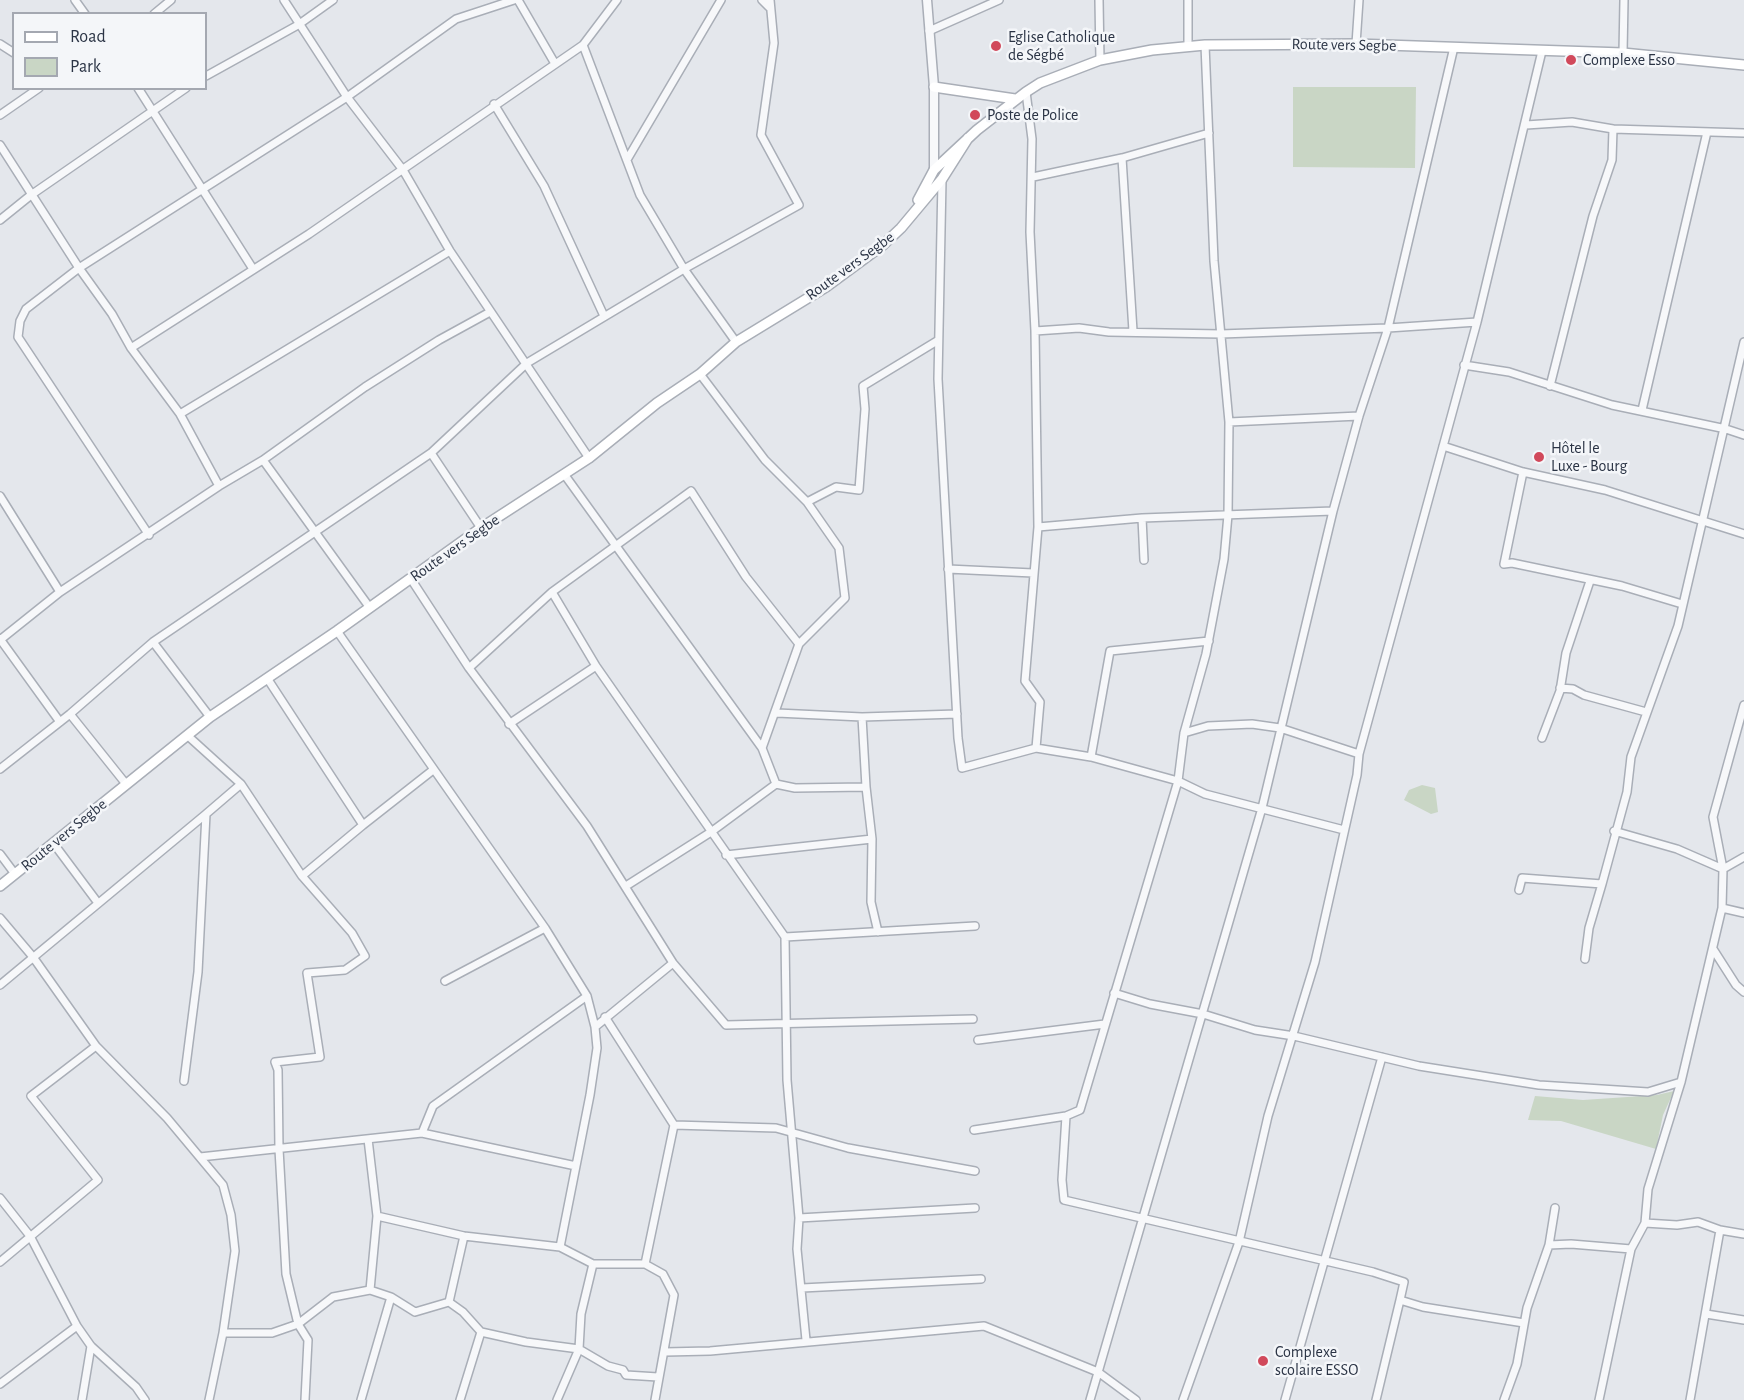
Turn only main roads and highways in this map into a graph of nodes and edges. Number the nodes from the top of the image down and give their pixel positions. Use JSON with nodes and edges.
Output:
{"nodes":[{"id":1,"x":1744,"y":65,"type":"edge"},
{"id":2,"x":934,"y":87,"type":"road end"},
{"id":3,"x":1015,"y":99,"type":"junction"},
{"id":4,"x":968,"y":138,"type":"junction"},
{"id":5,"x":912,"y":213,"type":"junction"},
{"id":6,"x":0,"y":886,"type":"edge"}],
"edges":[{"from":1,"to":3,"type":"main road","name":"Route vers Segbe"},
{"from":2,"to":3,"type":"main road"},
{"from":3,"to":4,"type":"main road","name":"Route vers Segbe"},
{"from":4,"to":5,"type":"main road","name":"Route vers Segbe"},
{"from":4,"to":5,"type":"main road","name":"Route vers Segbe"},
{"from":5,"to":6,"type":"main road","name":"Route vers Segbe"}]}
